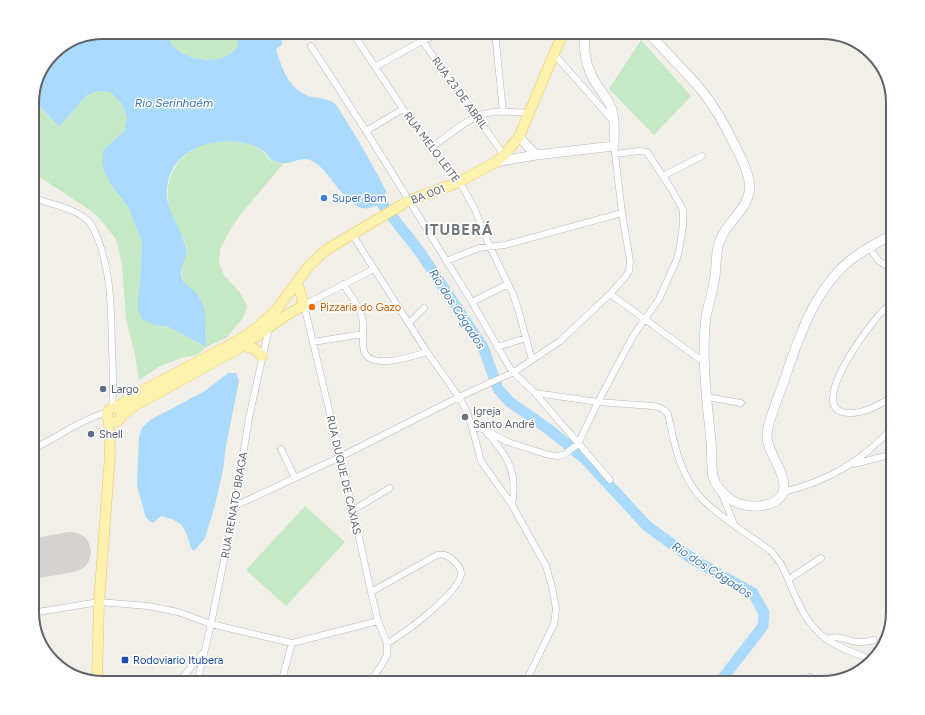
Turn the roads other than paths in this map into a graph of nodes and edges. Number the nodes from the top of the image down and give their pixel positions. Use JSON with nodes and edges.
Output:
{"nodes":[{"id":1,"x":357,"y":39,"type":"edge"},
{"id":2,"x":427,"y":39,"type":"edge"},
{"id":3,"x":496,"y":39,"type":"edge"},
{"id":4,"x":561,"y":39,"type":"edge"},
{"id":5,"x":584,"y":39,"type":"edge"},
{"id":6,"x":654,"y":39,"type":"edge"},
{"id":7,"x":422,"y":41,"type":"junction"},
{"id":8,"x":311,"y":46,"type":"dead end"},
{"id":9,"x":554,"y":54,"type":"junction"},
{"id":10,"x":375,"y":67,"type":"junction"},
{"id":11,"x":403,"y":109,"type":"junction"},
{"id":12,"x":503,"y":112,"type":"junction"},
{"id":13,"x":529,"y":113,"type":"junction"},
{"id":14,"x":476,"y":116,"type":"junction"},
{"id":15,"x":614,"y":122,"type":"junction"},
{"id":16,"x":366,"y":131,"type":"junction"},
{"id":17,"x":519,"y":137,"type":"junction"},
{"id":18,"x":431,"y":148,"type":"junction"},
{"id":19,"x":614,"y":150,"type":"junction"},
{"id":20,"x":504,"y":155,"type":"junction"},
{"id":21,"x":536,"y":155,"type":"junction"},
{"id":22,"x":702,"y":156,"type":"dead end"},
{"id":23,"x":496,"y":162,"type":"junction"},
{"id":24,"x":663,"y":176,"type":"junction"},
{"id":25,"x":459,"y":182,"type":"junction"},
{"id":26,"x":39,"y":199,"type":"edge"},
{"id":27,"x":407,"y":202,"type":"junction"},
{"id":28,"x":622,"y":213,"type":"junction"},
{"id":29,"x":352,"y":234,"type":"junction"},
{"id":30,"x":886,"y":238,"type":"edge"},
{"id":31,"x":490,"y":246,"type":"junction"},
{"id":32,"x":869,"y":248,"type":"junction"},
{"id":33,"x":446,"y":261,"type":"junction"},
{"id":34,"x":886,"y":266,"type":"edge"},
{"id":35,"x":374,"y":268,"type":"junction"},
{"id":36,"x":297,"y":282,"type":"junction"},
{"id":37,"x":343,"y":284,"type":"junction"},
{"id":38,"x":508,"y":284,"type":"junction"},
{"id":39,"x":610,"y":294,"type":"junction"},
{"id":40,"x":472,"y":302,"type":"junction"},
{"id":41,"x":304,"y":305,"type":"junction"},
{"id":42,"x":424,"y":308,"type":"dead end"},
{"id":43,"x":886,"y":310,"type":"edge"},
{"id":44,"x":646,"y":319,"type":"junction"},
{"id":45,"x":410,"y":322,"type":"junction"},
{"id":46,"x":269,"y":328,"type":"junction"},
{"id":47,"x":363,"y":334,"type":"junction"},
{"id":48,"x":526,"y":338,"type":"junction"},
{"id":49,"x":313,"y":342,"type":"junction"},
{"id":50,"x":243,"y":346,"type":"junction"},
{"id":51,"x":497,"y":347,"type":"junction"},
{"id":52,"x":427,"y":352,"type":"junction"},
{"id":53,"x":262,"y":356,"type":"junction"},
{"id":54,"x":532,"y":360,"type":"junction"},
{"id":55,"x":705,"y":363,"type":"junction"},
{"id":56,"x":514,"y":372,"type":"junction"},
{"id":57,"x":535,"y":393,"type":"junction"},
{"id":58,"x":462,"y":396,"type":"junction"},
{"id":59,"x":707,"y":397,"type":"junction"},
{"id":60,"x":886,"y":400,"type":"edge"},
{"id":61,"x":598,"y":402,"type":"junction"},
{"id":62,"x":741,"y":403,"type":"dead end"},
{"id":63,"x":114,"y":414,"type":"junction"},
{"id":64,"x":472,"y":427,"type":"junction"},
{"id":65,"x":483,"y":429,"type":"junction"},
{"id":66,"x":886,"y":434,"type":"edge"},
{"id":67,"x":577,"y":445,"type":"junction"},
{"id":68,"x":39,"y":446,"type":"edge"},
{"id":69,"x":281,"y":449,"type":"dead end"},
{"id":70,"x":886,"y":456,"type":"edge"},
{"id":71,"x":340,"y":457,"type":"junction"},
{"id":72,"x":850,"y":465,"type":"junction"},
{"id":73,"x":295,"y":478,"type":"junction"},
{"id":74,"x":610,"y":480,"type":"dead end"},
{"id":75,"x":390,"y":488,"type":"dead end"},
{"id":76,"x":783,"y":492,"type":"junction"},
{"id":77,"x":722,"y":493,"type":"junction"},
{"id":78,"x":512,"y":505,"type":"junction"},
{"id":79,"x":235,"y":506,"type":"junction"},
{"id":80,"x":353,"y":510,"type":"junction"},
{"id":81,"x":734,"y":524,"type":"junction"},
{"id":82,"x":821,"y":558,"type":"dead end"},
{"id":83,"x":789,"y":579,"type":"junction"},
{"id":84,"x":371,"y":592,"type":"junction"},
{"id":85,"x":100,"y":602,"type":"junction"},
{"id":86,"x":39,"y":612,"type":"edge"},
{"id":87,"x":378,"y":621,"type":"junction"},
{"id":88,"x":211,"y":624,"type":"junction"},
{"id":89,"x":826,"y":639,"type":"junction"},
{"id":90,"x":874,"y":640,"type":"dead end"},
{"id":91,"x":292,"y":643,"type":"junction"},
{"id":92,"x":387,"y":643,"type":"junction"},
{"id":93,"x":203,"y":652,"type":"junction"},
{"id":94,"x":867,"y":657,"type":"edge"},
{"id":95,"x":97,"y":676,"type":"edge"},
{"id":96,"x":184,"y":676,"type":"edge"},
{"id":97,"x":198,"y":676,"type":"edge"},
{"id":98,"x":283,"y":676,"type":"edge"},
{"id":99,"x":374,"y":676,"type":"edge"},
{"id":100,"x":529,"y":676,"type":"edge"}],
"edges":[{"from":1,"to":10,"type":"street","name":"RUA MELO LEITE"},
{"from":2,"to":7,"type":"street"},
{"from":3,"to":12,"type":"street"},
{"from":4,"to":9,"type":"main road","name":"BA 001"},
{"from":5,"to":15,"type":"main road"},
{"from":6,"to":55,"type":"main road"},
{"from":7,"to":10,"type":"street"},
{"from":7,"to":14,"type":"street","name":"RUA 23 DE ABRIL"},
{"from":8,"to":16,"type":"street"},
{"from":9,"to":13,"type":"main road","name":"BA 001"},
{"from":9,"to":15,"type":"street"},
{"from":10,"to":11,"type":"street","name":"RUA MELO LEITE"},
{"from":11,"to":16,"type":"street"},
{"from":11,"to":18,"type":"street","name":"RUA MELO LEITE"},
{"from":12,"to":13,"type":"street"},
{"from":12,"to":14,"type":"street"},
{"from":13,"to":17,"type":"main road","name":"BA 001"},
{"from":14,"to":18,"type":"street"},
{"from":14,"to":20,"type":"street","name":"RUA 23 DE ABRIL"},
{"from":15,"to":19,"type":"main road"},
{"from":16,"to":27,"type":"street"},
{"from":17,"to":20,"type":"main road","name":"BA 001"},
{"from":17,"to":21,"type":"main road"},
{"from":18,"to":25,"type":"street","name":"RUA MELO LEITE"},
{"from":19,"to":21,"type":"main road"},
{"from":19,"to":24,"type":"street"},
{"from":19,"to":28,"type":"street"},
{"from":20,"to":23,"type":"main road","name":"BA 001"},
{"from":21,"to":23,"type":"main road"},
{"from":22,"to":24,"type":"street"},
{"from":23,"to":25,"type":"main road","name":"BA 001"},
{"from":24,"to":44,"type":"street"},
{"from":25,"to":27,"type":"main road","name":"BA 001"},
{"from":25,"to":31,"type":"street","name":"RUA MELO LEITE"},
{"from":26,"to":63,"type":"street"},
{"from":27,"to":29,"type":"main road","name":"BA 001"},
{"from":27,"to":33,"type":"street"},
{"from":28,"to":31,"type":"street"},
{"from":28,"to":39,"type":"street"},
{"from":29,"to":35,"type":"street"},
{"from":29,"to":36,"type":"main road","name":"BA 001"},
{"from":30,"to":32,"type":"main road"},
{"from":31,"to":33,"type":"street"},
{"from":31,"to":38,"type":"street","name":"RUA MELO LEITE"},
{"from":32,"to":34,"type":"street"},
{"from":32,"to":76,"type":"main road"},
{"from":33,"to":40,"type":"street"},
{"from":35,"to":37,"type":"street"},
{"from":35,"to":45,"type":"street"},
{"from":36,"to":41,"type":"main road"},
{"from":36,"to":63,"type":"main road","name":"BA 001"},
{"from":37,"to":41,"type":"street"},
{"from":37,"to":47,"type":"street"},
{"from":38,"to":40,"type":"street"},
{"from":38,"to":48,"type":"street","name":"RUA MELO LEITE"},
{"from":39,"to":44,"type":"street"},
{"from":39,"to":54,"type":"street"},
{"from":40,"to":51,"type":"street"},
{"from":41,"to":46,"type":"main road"},
{"from":41,"to":49,"type":"street","name":"RUA DUQUE DE CAXIAS"},
{"from":42,"to":45,"type":"street"},
{"from":43,"to":60,"type":"street"},
{"from":44,"to":55,"type":"street"},
{"from":44,"to":61,"type":"street"},
{"from":45,"to":52,"type":"street"},
{"from":46,"to":50,"type":"main road"},
{"from":46,"to":53,"type":"street","name":"RUA RENATO BRAGA"},
{"from":47,"to":49,"type":"street"},
{"from":47,"to":52,"type":"street"},
{"from":48,"to":51,"type":"street"},
{"from":48,"to":54,"type":"street","name":"RUA MELO LEITE"},
{"from":49,"to":71,"type":"street","name":"RUA DUQUE DE CAXIAS"},
{"from":50,"to":53,"type":"main road"},
{"from":50,"to":63,"type":"main road"},
{"from":51,"to":56,"type":"street"},
{"from":52,"to":58,"type":"street"},
{"from":53,"to":79,"type":"street","name":"RUA RENATO BRAGA"},
{"from":54,"to":56,"type":"street"},
{"from":55,"to":59,"type":"main road"},
{"from":56,"to":57,"type":"street"},
{"from":56,"to":58,"type":"street"},
{"from":57,"to":61,"type":"street"},
{"from":57,"to":67,"type":"street"},
{"from":58,"to":64,"type":"street"},
{"from":58,"to":71,"type":"street"},
{"from":59,"to":62,"type":"street"},
{"from":59,"to":77,"type":"main road"},
{"from":61,"to":67,"type":"street"},
{"from":61,"to":81,"type":"street"},
{"from":63,"to":68,"type":"street"},
{"from":63,"to":85,"type":"main road"},
{"from":64,"to":65,"type":"street"},
{"from":64,"to":78,"type":"street"},
{"from":65,"to":67,"type":"street"},
{"from":65,"to":78,"type":"street"},
{"from":66,"to":72,"type":"street"},
{"from":67,"to":74,"type":"street"},
{"from":69,"to":73,"type":"street"},
{"from":70,"to":72,"type":"street"},
{"from":71,"to":73,"type":"street"},
{"from":71,"to":80,"type":"street","name":"RUA DUQUE DE CAXIAS"},
{"from":72,"to":76,"type":"street"},
{"from":73,"to":79,"type":"street"},
{"from":75,"to":80,"type":"street"},
{"from":76,"to":77,"type":"main road"},
{"from":77,"to":81,"type":"street"},
{"from":78,"to":100,"type":"street"},
{"from":79,"to":88,"type":"street","name":"RUA RENATO BRAGA"},
{"from":80,"to":84,"type":"street","name":"RUA DUQUE DE CAXIAS"},
{"from":81,"to":83,"type":"street"},
{"from":82,"to":83,"type":"street"},
{"from":83,"to":89,"type":"street"},
{"from":84,"to":87,"type":"street","name":"RUA DUQUE DE CAXIAS"},
{"from":84,"to":92,"type":"street"},
{"from":85,"to":86,"type":"street"},
{"from":85,"to":88,"type":"street"},
{"from":85,"to":95,"type":"main road"},
{"from":87,"to":91,"type":"street"},
{"from":87,"to":92,"type":"street","name":"RUA DUQUE DE CAXIAS"},
{"from":88,"to":91,"type":"street"},
{"from":88,"to":93,"type":"street","name":"RUA RENATO BRAGA"},
{"from":89,"to":90,"type":"street"},
{"from":89,"to":94,"type":"street"},
{"from":91,"to":98,"type":"street"},
{"from":92,"to":99,"type":"street"},
{"from":93,"to":96,"type":"street"},
{"from":93,"to":97,"type":"street","name":"RUA RENATO BRAGA"}]}
